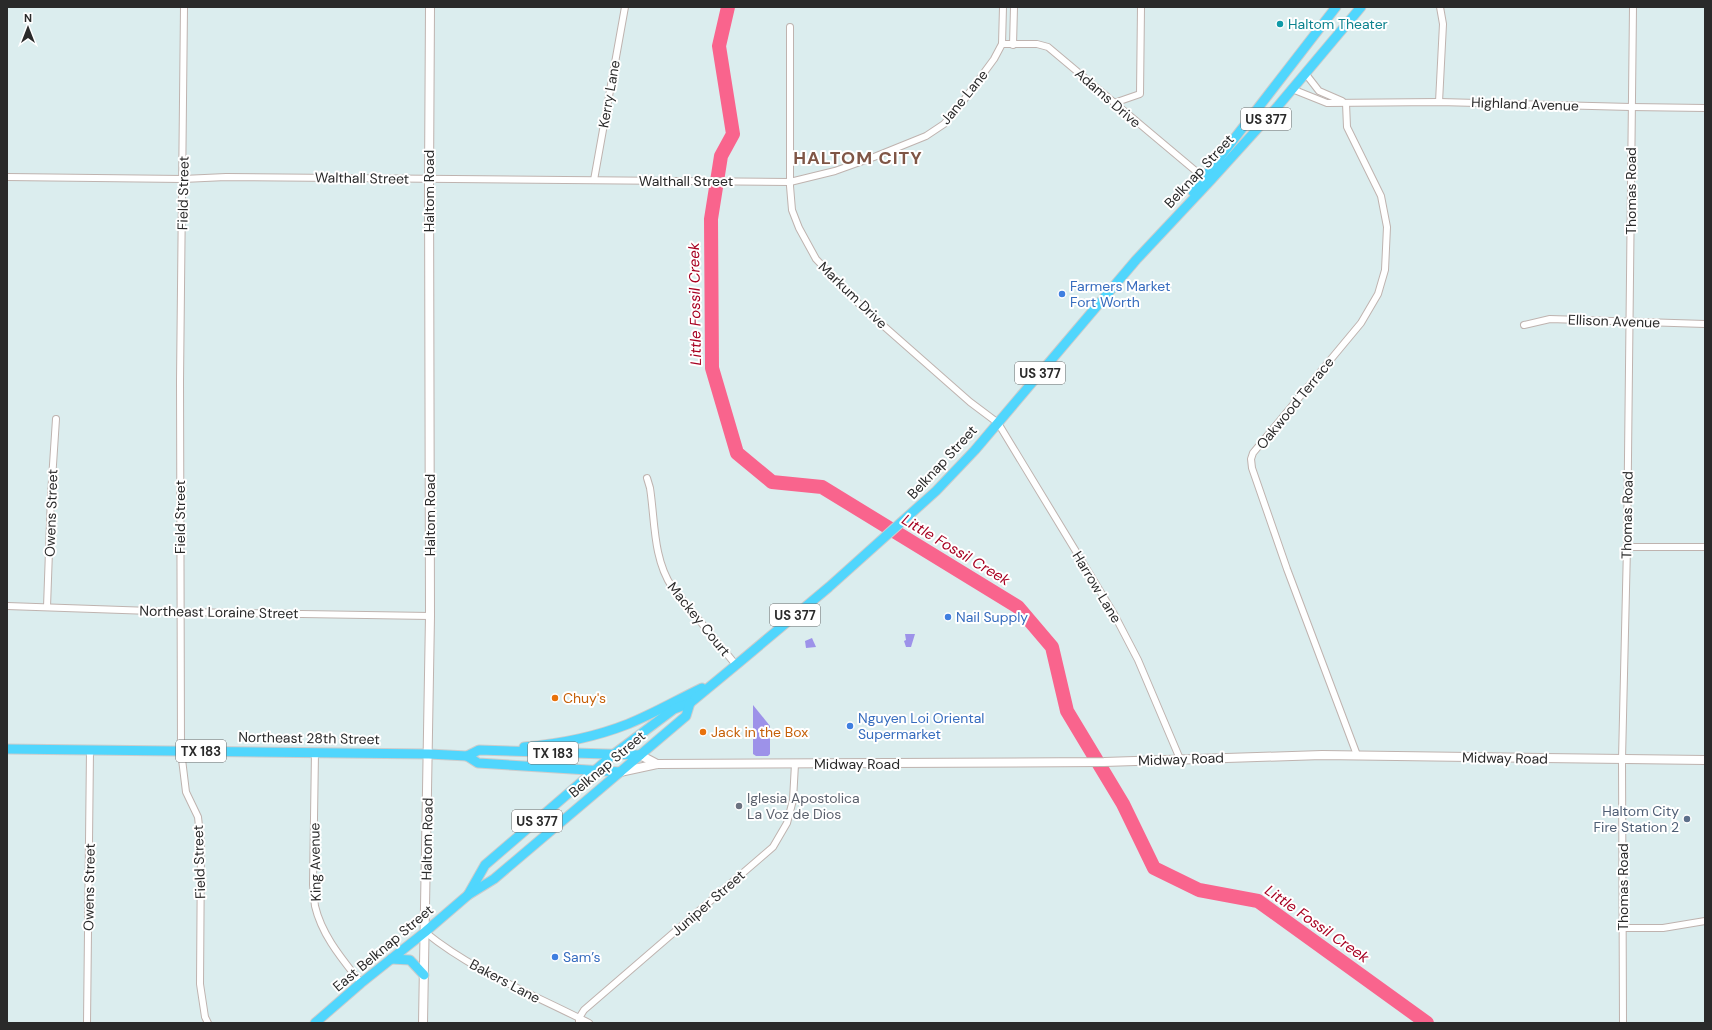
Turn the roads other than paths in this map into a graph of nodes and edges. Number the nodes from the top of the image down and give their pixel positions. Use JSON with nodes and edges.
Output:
{"nodes":[{"id":1,"x":184,"y":7,"type":"edge"},
{"id":2,"x":430,"y":7,"type":"edge"},
{"id":3,"x":625,"y":7,"type":"edge"},
{"id":4,"x":1003,"y":7,"type":"edge"},
{"id":5,"x":1014,"y":7,"type":"edge"},
{"id":6,"x":1141,"y":7,"type":"edge"},
{"id":7,"x":1336,"y":7,"type":"edge"},
{"id":8,"x":1361,"y":7,"type":"edge"},
{"id":9,"x":1440,"y":7,"type":"edge"},
{"id":10,"x":1633,"y":7,"type":"edge"},
{"id":11,"x":790,"y":27,"type":"dead end"},
{"id":12,"x":1013,"y":42,"type":"junction"},
{"id":13,"x":1002,"y":44,"type":"junction"},
{"id":14,"x":1305,"y":73,"type":"junction"},
{"id":15,"x":1292,"y":89,"type":"junction"},
{"id":16,"x":1439,"y":102,"type":"junction"},
{"id":17,"x":1114,"y":103,"type":"junction"},
{"id":18,"x":1346,"y":103,"type":"junction"},
{"id":19,"x":1631,"y":107,"type":"junction"},
{"id":20,"x":1705,"y":108,"type":"edge"},
{"id":21,"x":7,"y":177,"type":"edge"},
{"id":22,"x":1204,"y":178,"type":"junction"},
{"id":23,"x":183,"y":179,"type":"junction"},
{"id":24,"x":429,"y":179,"type":"junction"},
{"id":25,"x":594,"y":180,"type":"junction"},
{"id":26,"x":790,"y":182,"type":"junction"},
{"id":27,"x":1166,"y":226,"type":"junction"},
{"id":28,"x":1630,"y":322,"type":"junction"},
{"id":29,"x":1705,"y":324,"type":"edge"},
{"id":30,"x":1524,"y":325,"type":"dead end"},
{"id":31,"x":56,"y":419,"type":"dead end"},
{"id":32,"x":998,"y":422,"type":"junction"},
{"id":33,"x":646,"y":478,"type":"dead end"},
{"id":34,"x":1627,"y":546,"type":"junction"},
{"id":35,"x":1705,"y":547,"type":"edge"},
{"id":36,"x":7,"y":606,"type":"edge"},
{"id":37,"x":47,"y":607,"type":"junction"},
{"id":38,"x":180,"y":612,"type":"junction"},
{"id":39,"x":430,"y":616,"type":"junction"},
{"id":40,"x":736,"y":665,"type":"junction"},
{"id":41,"x":715,"y":683,"type":"junction"},
{"id":42,"x":690,"y":703,"type":"junction"},
{"id":43,"x":7,"y":748,"type":"edge"},
{"id":44,"x":90,"y":750,"type":"junction"},
{"id":45,"x":491,"y":750,"type":"junction"},
{"id":46,"x":181,"y":751,"type":"junction"},
{"id":47,"x":315,"y":752,"type":"junction"},
{"id":48,"x":547,"y":753,"type":"junction"},
{"id":49,"x":429,"y":754,"type":"junction"},
{"id":50,"x":614,"y":754,"type":"junction"},
{"id":51,"x":640,"y":755,"type":"junction"},
{"id":52,"x":1357,"y":755,"type":"junction"},
{"id":53,"x":467,"y":756,"type":"junction"},
{"id":54,"x":1180,"y":759,"type":"junction"},
{"id":55,"x":1622,"y":759,"type":"junction"},
{"id":56,"x":1705,"y":760,"type":"edge"},
{"id":57,"x":657,"y":764,"type":"junction"},
{"id":58,"x":795,"y":764,"type":"junction"},
{"id":59,"x":546,"y":767,"type":"junction"},
{"id":60,"x":559,"y":768,"type":"junction"},
{"id":61,"x":596,"y":770,"type":"junction"},
{"id":62,"x":620,"y":772,"type":"junction"},
{"id":63,"x":576,"y":788,"type":"junction"},
{"id":64,"x":468,"y":895,"type":"junction"},
{"id":65,"x":1705,"y":921,"type":"edge"},
{"id":66,"x":1623,"y":928,"type":"junction"},
{"id":67,"x":425,"y":932,"type":"junction"},
{"id":68,"x":391,"y":959,"type":"junction"},
{"id":69,"x":424,"y":976,"type":"junction"},
{"id":70,"x":361,"y":983,"type":"junction"},
{"id":71,"x":579,"y":1020,"type":"edge"},
{"id":72,"x":87,"y":1023,"type":"edge"},
{"id":73,"x":208,"y":1023,"type":"edge"},
{"id":74,"x":315,"y":1023,"type":"edge"},
{"id":75,"x":423,"y":1023,"type":"edge"},
{"id":76,"x":588,"y":1023,"type":"edge"},
{"id":77,"x":1623,"y":1023,"type":"edge"}],
"edges":[{"from":1,"to":23,"type":"street","name":"Field Street"},
{"from":2,"to":24,"type":"main road","name":"Haltom Road"},
{"from":3,"to":25,"type":"street","name":"Kerry Lane"},
{"from":4,"to":13,"type":"street","name":"Jane Lane"},
{"from":5,"to":12,"type":"street"},
{"from":6,"to":17,"type":"street"},
{"from":7,"to":22,"type":"main road","name":"Belknap Street","number":"US 377"},
{"from":8,"to":14,"type":"main road","name":"Belknap Street","number":"US 377"},
{"from":9,"to":16,"type":"street"},
{"from":10,"to":19,"type":"street","name":"Thomas Road"},
{"from":11,"to":26,"type":"street","name":"Markum Drive"},
{"from":12,"to":13,"type":"street","name":"Adams Drive"},
{"from":12,"to":17,"type":"street","name":"Adams Drive"},
{"from":13,"to":26,"type":"street","name":"Jane Lane"},
{"from":14,"to":15,"type":"main road","name":"Belknap Street","number":"US 377"},
{"from":14,"to":18,"type":"street"},
{"from":15,"to":18,"type":"street"},
{"from":15,"to":27,"type":"main road","name":"Belknap Street","number":"US 377"},
{"from":16,"to":18,"type":"street","name":"Highland Avenue"},
{"from":16,"to":19,"type":"street","name":"Highland Avenue"},
{"from":17,"to":22,"type":"street","name":"Adams Drive"},
{"from":18,"to":52,"type":"street","name":"Oakwood Terrace"},
{"from":19,"to":20,"type":"street","name":"Highland Avenue"},
{"from":19,"to":28,"type":"street","name":"Thomas Road"},
{"from":21,"to":23,"type":"street","name":"Walthall Street"},
{"from":22,"to":27,"type":"main road","name":"Belknap Street","number":"US 377"},
{"from":23,"to":24,"type":"street","name":"Walthall Street"},
{"from":23,"to":38,"type":"street","name":"Field Street"},
{"from":24,"to":25,"type":"street","name":"Walthall Street"},
{"from":24,"to":39,"type":"main road","name":"Haltom Road"},
{"from":25,"to":26,"type":"street","name":"Walthall Street"},
{"from":26,"to":32,"type":"street","name":"Markum Drive"},
{"from":27,"to":32,"type":"main road","name":"Belknap Street","number":"US 377"},
{"from":28,"to":29,"type":"street","name":"Ellison Avenue"},
{"from":28,"to":30,"type":"street","name":"Ellison Avenue"},
{"from":28,"to":34,"type":"street","name":"Thomas Road"},
{"from":31,"to":37,"type":"street","name":"Owens Street"},
{"from":32,"to":40,"type":"main road","name":"Belknap Street","number":"US 377"},
{"from":32,"to":54,"type":"street","name":"Harrow Lane"},
{"from":33,"to":40,"type":"street","name":"Mackey Court"},
{"from":34,"to":35,"type":"street"},
{"from":34,"to":55,"type":"street","name":"Thomas Road"},
{"from":36,"to":37,"type":"street","name":"Northeast Loraine Street"},
{"from":37,"to":38,"type":"street","name":"Northeast Loraine Street"},
{"from":38,"to":39,"type":"street","name":"Northeast Loraine Street"},
{"from":38,"to":46,"type":"street","name":"Field Street"},
{"from":39,"to":49,"type":"main road","name":"Haltom Road"},
{"from":40,"to":41,"type":"main road","name":"Belknap Street","number":"US 377"},
{"from":41,"to":42,"type":"main road","name":"Belknap Street","number":"US 377"},
{"from":41,"to":45,"type":"main road"},
{"from":42,"to":50,"type":"main road","name":"Belknap Street","number":"US 377"},
{"from":42,"to":51,"type":"main road","name":"Belknap Street","number":"US 377"},
{"from":43,"to":44,"type":"main road","name":"Northeast 28th Street","number":"TX 183"},
{"from":44,"to":46,"type":"main road","name":"Northeast 28th Street","number":"TX 183"},
{"from":44,"to":72,"type":"street","name":"Owens Street"},
{"from":45,"to":48,"type":"main road","name":"Northeast 28th Street","number":"TX 183"},
{"from":45,"to":53,"type":"main road","name":"Northeast 28th Street","number":"TX 183"},
{"from":46,"to":47,"type":"main road","name":"Northeast 28th Street","number":"TX 183"},
{"from":46,"to":73,"type":"street","name":"Field Street"},
{"from":47,"to":49,"type":"main road","name":"Northeast 28th Street","number":"TX 183"},
{"from":47,"to":70,"type":"street","name":"King Avenue"},
{"from":48,"to":50,"type":"main road","name":"Northeast 28th Street","number":"TX 183"},
{"from":48,"to":59,"type":"main road"},
{"from":49,"to":53,"type":"main road","name":"Northeast 28th Street","number":"TX 183"},
{"from":49,"to":67,"type":"main road","name":"Haltom Road"},
{"from":50,"to":51,"type":"main road","name":"Northeast 28th Street","number":"TX 183"},
{"from":50,"to":61,"type":"main road","name":"Belknap Street","number":"US 377"},
{"from":51,"to":57,"type":"main road","name":"Midway Road","number":"TX 183"},
{"from":51,"to":62,"type":"main road","name":"Belknap Street","number":"US 377"},
{"from":52,"to":54,"type":"main road","name":"Midway Road"},
{"from":52,"to":55,"type":"main road","name":"Midway Road"},
{"from":53,"to":59,"type":"main road","name":"Northeast 28th Street","number":"TX 183"},
{"from":54,"to":58,"type":"main road","name":"Midway Road"},
{"from":55,"to":56,"type":"main road","name":"Midway Road"},
{"from":55,"to":66,"type":"street","name":"Thomas Road"},
{"from":57,"to":58,"type":"main road","name":"Midway Road"},
{"from":57,"to":62,"type":"main road","name":"Midway Road","number":"TX 183"},
{"from":58,"to":71,"type":"street","name":"Juniper Street"},
{"from":59,"to":60,"type":"main road","name":"Northeast 28th Street","number":"TX 183"},
{"from":60,"to":61,"type":"main road","name":"Northeast 28th Street","number":"TX 183"},
{"from":60,"to":63,"type":"main road"},
{"from":61,"to":62,"type":"main road","name":"Northeast 28th Street","number":"TX 183"},
{"from":61,"to":63,"type":"main road","name":"Belknap Street","number":"US 377"},
{"from":62,"to":64,"type":"main road","name":"Belknap Street","number":"US 377"},
{"from":63,"to":64,"type":"main road","name":"Belknap Street","number":"US 377"},
{"from":64,"to":67,"type":"main road","name":"East Belknap Street","number":"US 377"},
{"from":65,"to":66,"type":"street"},
{"from":66,"to":77,"type":"street","name":"Thomas Road"},
{"from":67,"to":68,"type":"main road","name":"East Belknap Street","number":"US 377"},
{"from":67,"to":69,"type":"main road","name":"Haltom Road"},
{"from":67,"to":71,"type":"street","name":"Bakers Lane"},
{"from":68,"to":69,"type":"main road"},
{"from":68,"to":70,"type":"main road","name":"East Belknap Street","number":"US 377"},
{"from":69,"to":75,"type":"main road","name":"Haltom Road"},
{"from":70,"to":74,"type":"main road","name":"East Belknap Street","number":"US 377"},
{"from":71,"to":76,"type":"street","name":"Bakers Lane"}]}
